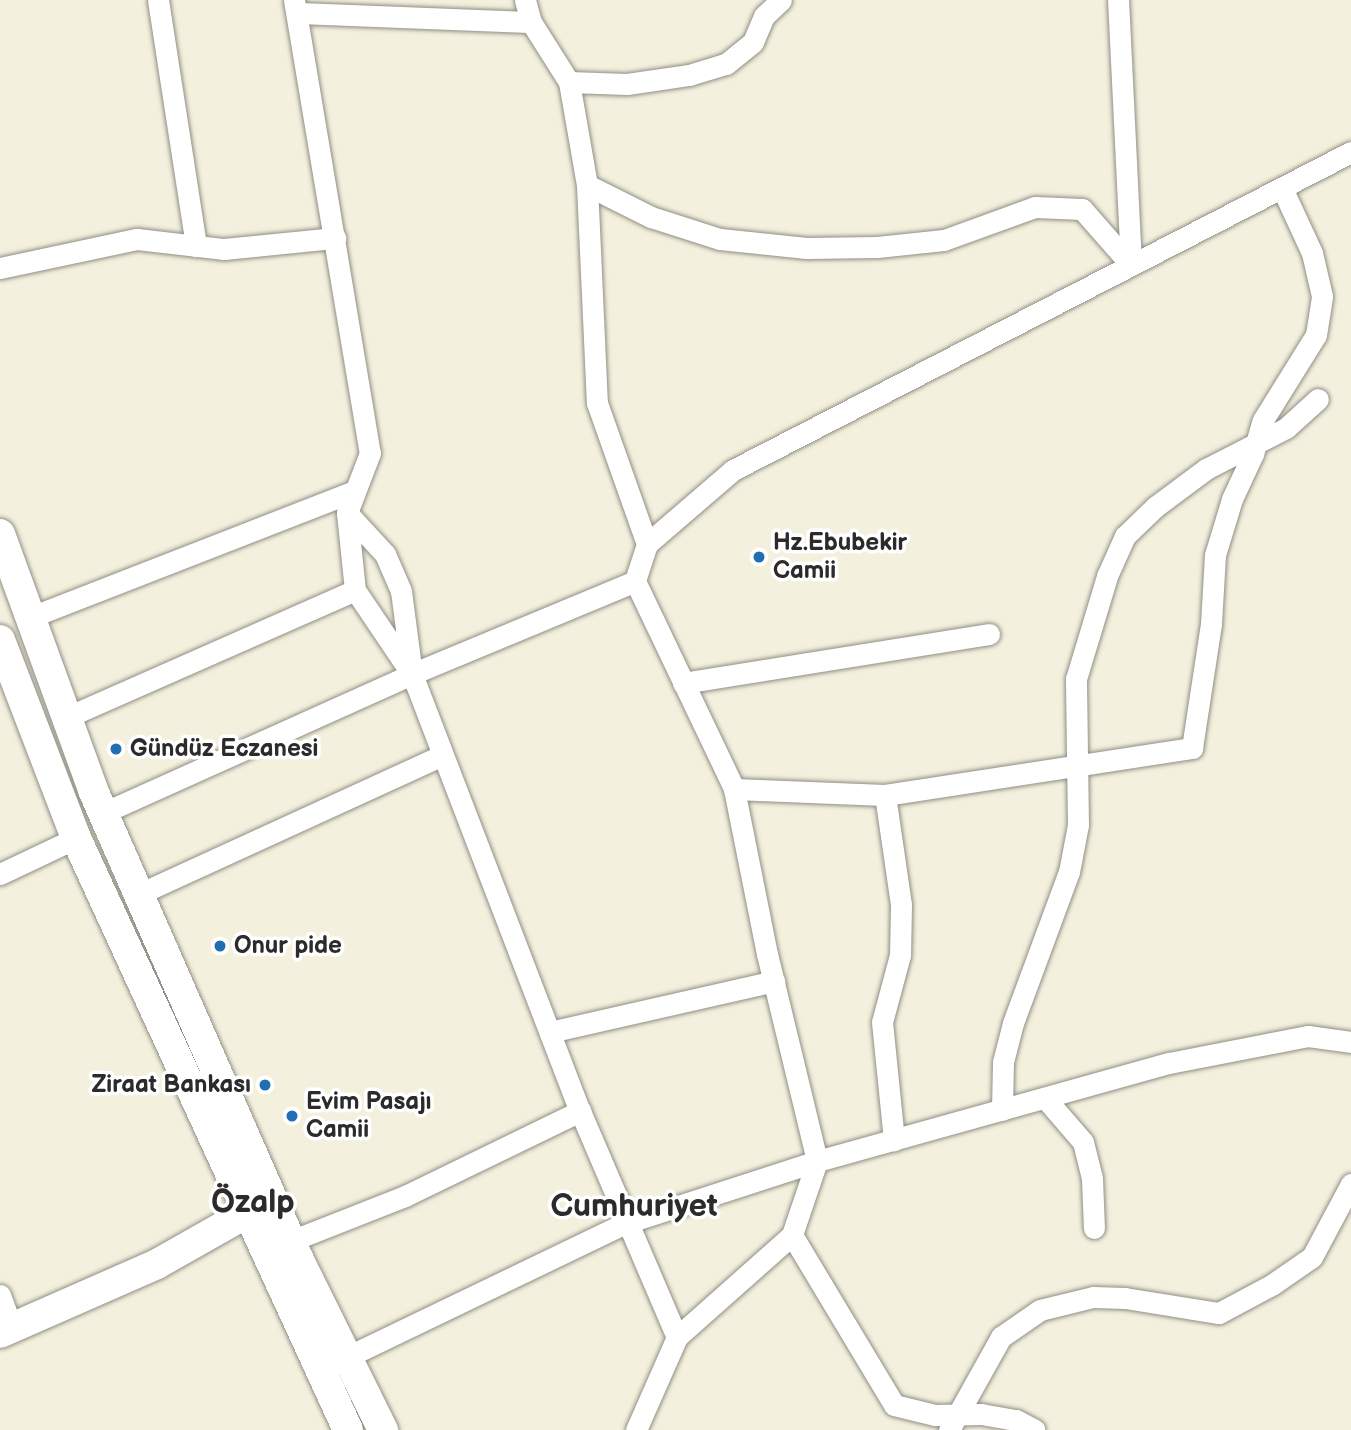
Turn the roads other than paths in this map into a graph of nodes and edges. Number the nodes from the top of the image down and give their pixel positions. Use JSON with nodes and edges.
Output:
{"nodes":[{"id":1,"x":158,"y":0,"type":"edge"},
{"id":2,"x":525,"y":0,"type":"edge"},
{"id":3,"x":781,"y":0,"type":"edge"},
{"id":4,"x":1118,"y":0,"type":"edge"},
{"id":5,"x":296,"y":7,"type":"edge"},
{"id":6,"x":764,"y":8,"type":"edge"},
{"id":7,"x":531,"y":22,"type":"junction"},
{"id":8,"x":569,"y":82,"type":"junction"},
{"id":9,"x":1351,"y":152,"type":"edge"},
{"id":10,"x":587,"y":185,"type":"junction"},
{"id":11,"x":1282,"y":188,"type":"junction"},
{"id":12,"x":335,"y":238,"type":"junction"},
{"id":13,"x":195,"y":246,"type":"junction"},
{"id":14,"x":1131,"y":265,"type":"junction"},
{"id":15,"x":0,"y":268,"type":"edge"},
{"id":16,"x":1318,"y":399,"type":"dead end"},
{"id":17,"x":1257,"y":440,"type":"junction"},
{"id":18,"x":354,"y":491,"type":"junction"},
{"id":19,"x":347,"y":513,"type":"junction"},
{"id":20,"x":0,"y":534,"type":"edge"},
{"id":21,"x":647,"y":544,"type":"junction"},
{"id":22,"x":635,"y":581,"type":"junction"},
{"id":23,"x":9,"y":588,"type":"edge"},
{"id":24,"x":355,"y":590,"type":"junction"},
{"id":25,"x":31,"y":617,"type":"junction"},
{"id":26,"x":989,"y":634,"type":"dead end"},
{"id":27,"x":0,"y":640,"type":"edge"},
{"id":28,"x":412,"y":674,"type":"junction"},
{"id":29,"x":683,"y":683,"type":"junction"},
{"id":30,"x":65,"y":718,"type":"junction"},
{"id":31,"x":443,"y":755,"type":"junction"},
{"id":32,"x":1078,"y":765,"type":"junction"},
{"id":33,"x":734,"y":789,"type":"junction"},
{"id":34,"x":885,"y":795,"type":"junction"},
{"id":35,"x":103,"y":813,"type":"junction"},
{"id":36,"x":76,"y":838,"type":"junction"},
{"id":37,"x":0,"y":874,"type":"edge"},
{"id":38,"x":139,"y":894,"type":"junction"},
{"id":39,"x":774,"y":981,"type":"junction"},
{"id":40,"x":550,"y":1032,"type":"junction"},
{"id":41,"x":1351,"y":1042,"type":"edge"},
{"id":42,"x":1045,"y":1098,"type":"junction"},
{"id":43,"x":1002,"y":1110,"type":"junction"},
{"id":44,"x":580,"y":1111,"type":"junction"},
{"id":45,"x":894,"y":1140,"type":"junction"},
{"id":46,"x":817,"y":1161,"type":"junction"},
{"id":47,"x":1351,"y":1184,"type":"edge"},
{"id":48,"x":260,"y":1208,"type":"junction"},
{"id":49,"x":626,"y":1223,"type":"junction"},
{"id":50,"x":1094,"y":1228,"type":"dead end"},
{"id":51,"x":792,"y":1235,"type":"junction"},
{"id":52,"x":291,"y":1241,"type":"junction"},
{"id":53,"x":0,"y":1295,"type":"edge"},
{"id":54,"x":6,"y":1331,"type":"edge"},
{"id":55,"x":677,"y":1337,"type":"junction"},
{"id":56,"x":347,"y":1357,"type":"junction"},
{"id":57,"x":953,"y":1422,"type":"edge"},
{"id":58,"x":348,"y":1430,"type":"edge"},
{"id":59,"x":383,"y":1430,"type":"edge"},
{"id":60,"x":636,"y":1430,"type":"edge"},
{"id":61,"x":1035,"y":1430,"type":"edge"}],
"edges":[{"from":1,"to":13,"type":"street"},
{"from":2,"to":7,"type":"street"},
{"from":3,"to":6,"type":"street"},
{"from":4,"to":14,"type":"street"},
{"from":5,"to":7,"type":"street"},
{"from":5,"to":12,"type":"street"},
{"from":6,"to":8,"type":"street"},
{"from":7,"to":8,"type":"street"},
{"from":8,"to":10,"type":"street"},
{"from":9,"to":11,"type":"street"},
{"from":10,"to":14,"type":"street"},
{"from":10,"to":21,"type":"street"},
{"from":11,"to":14,"type":"street"},
{"from":11,"to":17,"type":"street"},
{"from":12,"to":13,"type":"street"},
{"from":12,"to":18,"type":"street"},
{"from":13,"to":15,"type":"street"},
{"from":14,"to":21,"type":"street"},
{"from":16,"to":17,"type":"street"},
{"from":17,"to":32,"type":"street"},
{"from":17,"to":32,"type":"street"},
{"from":18,"to":19,"type":"street"},
{"from":18,"to":25,"type":"street"},
{"from":19,"to":24,"type":"street"},
{"from":19,"to":28,"type":"street"},
{"from":20,"to":23,"type":"main road"},
{"from":21,"to":22,"type":"street"},
{"from":22,"to":28,"type":"street"},
{"from":22,"to":29,"type":"street"},
{"from":23,"to":25,"type":"main road"},
{"from":24,"to":28,"type":"street"},
{"from":24,"to":30,"type":"street"},
{"from":25,"to":30,"type":"main road"},
{"from":26,"to":29,"type":"street"},
{"from":27,"to":36,"type":"main road"},
{"from":28,"to":31,"type":"street"},
{"from":28,"to":35,"type":"street"},
{"from":29,"to":33,"type":"street"},
{"from":30,"to":35,"type":"main road"},
{"from":31,"to":38,"type":"street"},
{"from":31,"to":40,"type":"street"},
{"from":32,"to":34,"type":"street"},
{"from":32,"to":43,"type":"street"},
{"from":33,"to":34,"type":"street"},
{"from":33,"to":39,"type":"street"},
{"from":34,"to":45,"type":"street"},
{"from":35,"to":38,"type":"main road"},
{"from":36,"to":37,"type":"street"},
{"from":36,"to":48,"type":"main road"},
{"from":38,"to":48,"type":"main road"},
{"from":39,"to":40,"type":"street"},
{"from":39,"to":46,"type":"street"},
{"from":40,"to":44,"type":"street"},
{"from":41,"to":42,"type":"street"},
{"from":42,"to":43,"type":"street"},
{"from":42,"to":50,"type":"street"},
{"from":43,"to":45,"type":"street"},
{"from":44,"to":49,"type":"street"},
{"from":44,"to":52,"type":"street"},
{"from":45,"to":46,"type":"street"},
{"from":46,"to":49,"type":"street"},
{"from":46,"to":51,"type":"street"},
{"from":47,"to":57,"type":"street"},
{"from":48,"to":52,"type":"main road"},
{"from":48,"to":54,"type":"main road"},
{"from":48,"to":58,"type":"main road"},
{"from":49,"to":55,"type":"street"},
{"from":49,"to":56,"type":"street"},
{"from":51,"to":55,"type":"street"},
{"from":51,"to":57,"type":"street"},
{"from":52,"to":56,"type":"main road"},
{"from":53,"to":54,"type":"street"},
{"from":55,"to":60,"type":"street"},
{"from":56,"to":59,"type":"main road"},
{"from":57,"to":61,"type":"street"}]}
